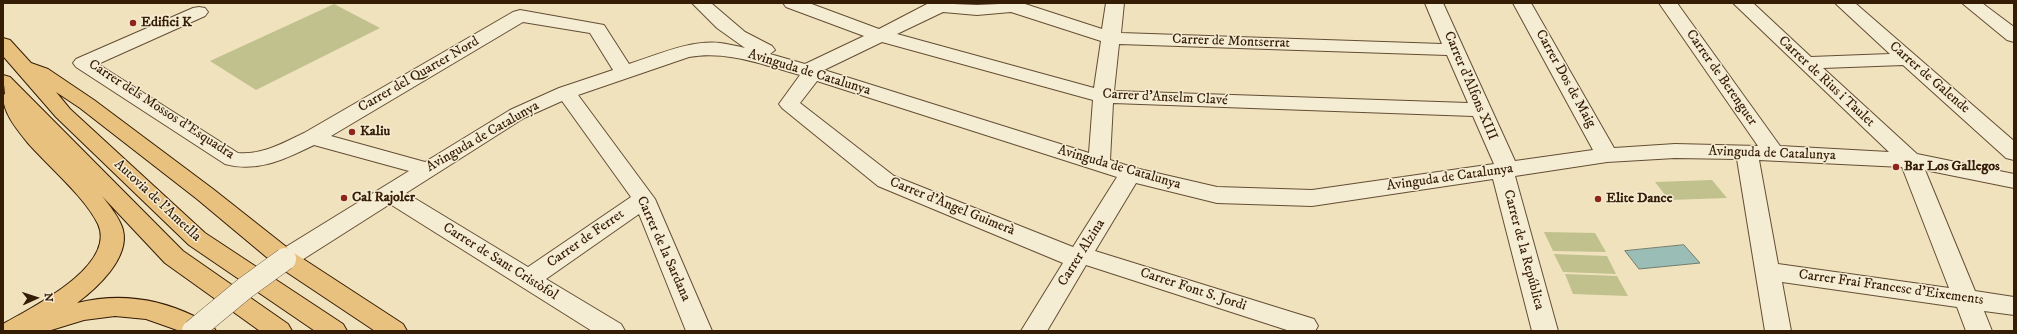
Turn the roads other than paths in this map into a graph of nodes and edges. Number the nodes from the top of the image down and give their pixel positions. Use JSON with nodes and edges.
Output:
{"nodes":[{"id":1,"x":701,"y":3,"type":"edge"},
{"id":2,"x":792,"y":3,"type":"edge"},
{"id":3,"x":1115,"y":3,"type":"edge"},
{"id":4,"x":1434,"y":3,"type":"edge"},
{"id":5,"x":1522,"y":3,"type":"edge"},
{"id":6,"x":1668,"y":3,"type":"edge"},
{"id":7,"x":1742,"y":3,"type":"edge"},
{"id":8,"x":1844,"y":3,"type":"edge"},
{"id":9,"x":1971,"y":3,"type":"edge"},
{"id":10,"x":939,"y":4,"type":"edge"},
{"id":11,"x":1012,"y":4,"type":"edge"},
{"id":12,"x":199,"y":12,"type":"dead end"},
{"id":13,"x":878,"y":35,"type":"junction"},
{"id":14,"x":2014,"y":36,"type":"edge"},
{"id":15,"x":1111,"y":38,"type":"junction"},
{"id":16,"x":3,"y":44,"type":"edge"},
{"id":17,"x":1456,"y":50,"type":"junction"},
{"id":18,"x":1908,"y":59,"type":"junction"},
{"id":19,"x":1805,"y":63,"type":"junction"},
{"id":20,"x":25,"y":68,"type":"junction"},
{"id":21,"x":629,"y":70,"type":"junction"},
{"id":22,"x":809,"y":72,"type":"junction"},
{"id":23,"x":3,"y":82,"type":"edge"},
{"id":24,"x":566,"y":92,"type":"junction"},
{"id":25,"x":1103,"y":97,"type":"junction"},
{"id":26,"x":1480,"y":110,"type":"junction"},
{"id":27,"x":312,"y":138,"type":"junction"},
{"id":28,"x":1747,"y":153,"type":"junction"},
{"id":29,"x":1774,"y":153,"type":"junction"},
{"id":30,"x":2014,"y":153,"type":"edge"},
{"id":31,"x":1607,"y":155,"type":"junction"},
{"id":32,"x":1910,"y":160,"type":"junction"},
{"id":33,"x":1099,"y":164,"type":"junction"},
{"id":34,"x":426,"y":169,"type":"junction"},
{"id":35,"x":1504,"y":169,"type":"junction"},
{"id":36,"x":1130,"y":174,"type":"junction"},
{"id":37,"x":2014,"y":181,"type":"edge"},
{"id":38,"x":389,"y":193,"type":"junction"},
{"id":39,"x":644,"y":199,"type":"junction"},
{"id":40,"x":1080,"y":257,"type":"junction"},
{"id":41,"x":285,"y":259,"type":"junction"},
{"id":42,"x":1769,"y":271,"type":"junction"},
{"id":43,"x":528,"y":279,"type":"junction"},
{"id":44,"x":1965,"y":298,"type":"junction"},
{"id":45,"x":2014,"y":306,"type":"edge"},
{"id":46,"x":1305,"y":326,"type":"dead end"},
{"id":47,"x":12,"y":331,"type":"edge"},
{"id":48,"x":23,"y":331,"type":"edge"},
{"id":49,"x":193,"y":331,"type":"edge"},
{"id":50,"x":203,"y":331,"type":"edge"},
{"id":51,"x":279,"y":331,"type":"edge"},
{"id":52,"x":334,"y":331,"type":"edge"},
{"id":53,"x":394,"y":331,"type":"edge"},
{"id":54,"x":612,"y":331,"type":"edge"},
{"id":55,"x":699,"y":331,"type":"edge"},
{"id":56,"x":1034,"y":331,"type":"edge"},
{"id":57,"x":1545,"y":331,"type":"edge"},
{"id":58,"x":1778,"y":331,"type":"edge"},
{"id":59,"x":1979,"y":331,"type":"edge"}],
"edges":[{"from":1,"to":22,"type":"street"},
{"from":2,"to":13,"type":"street","name":"Carrer d'Anselm Clavé"},
{"from":3,"to":15,"type":"street"},
{"from":4,"to":17,"type":"street","name":"Carrer d'Alfons XIII"},
{"from":5,"to":31,"type":"street","name":"Carrer Dos de Maig"},
{"from":6,"to":29,"type":"street","name":"Carrer de Berenguer"},
{"from":7,"to":19,"type":"street","name":"Carrer de Rius i Taulet"},
{"from":8,"to":18,"type":"street","name":"Carrer de Galende"},
{"from":9,"to":14,"type":"street"},
{"from":10,"to":11,"type":"street"},
{"from":10,"to":13,"type":"street"},
{"from":11,"to":15,"type":"street","name":"Carrer de Montserrat"},
{"from":12,"to":27,"type":"street","name":"Carrer dels Mossos d'Esquadra"},
{"from":13,"to":22,"type":"street"},
{"from":13,"to":25,"type":"street","name":"Carrer d'Anselm Clavé"},
{"from":15,"to":17,"type":"street","name":"Carrer de Montserrat"},
{"from":15,"to":25,"type":"street"},
{"from":16,"to":20,"type":"highway","name":"Autovia de l'Ametlla"},
{"from":17,"to":26,"type":"street","name":"Carrer d'Alfons XIII"},
{"from":18,"to":19,"type":"street"},
{"from":18,"to":30,"type":"street","name":"Carrer de Galende"},
{"from":19,"to":32,"type":"street","name":"Carrer de Rius i Taulet"},
{"from":20,"to":41,"type":"highway"},
{"from":20,"to":52,"type":"highway","name":"Autovia de l'Ametlla"},
{"from":21,"to":22,"type":"street","name":"Avinguda de Catalunya"},
{"from":21,"to":24,"type":"street","name":"Avinguda de Catalunya"},
{"from":21,"to":27,"type":"street","name":"Carrer del Quarter Nord"},
{"from":22,"to":33,"type":"street","name":"Avinguda de Catalunya"},
{"from":22,"to":40,"type":"street","name":"Carrer d'Àngel Guimerà"},
{"from":23,"to":47,"type":"highway"},
{"from":23,"to":51,"type":"highway","name":"Autovia de l'Ametlla"},
{"from":24,"to":34,"type":"street","name":"Avinguda de Catalunya"},
{"from":24,"to":39,"type":"street","name":"Carrer de la Sardana"},
{"from":25,"to":26,"type":"street","name":"Carrer d'Anselm Clavé"},
{"from":25,"to":33,"type":"street"},
{"from":26,"to":35,"type":"street","name":"Carrer d'Alfons XIII"},
{"from":27,"to":34,"type":"street"},
{"from":28,"to":29,"type":"street","name":"Avinguda de Catalunya"},
{"from":28,"to":31,"type":"street","name":"Avinguda de Catalunya"},
{"from":28,"to":42,"type":"street"},
{"from":29,"to":32,"type":"street","name":"Avinguda de Catalunya"},
{"from":31,"to":35,"type":"street","name":"Avinguda de Catalunya"},
{"from":32,"to":37,"type":"street","name":"Avinguda de Catalunya"},
{"from":32,"to":44,"type":"street"},
{"from":33,"to":36,"type":"street","name":"Avinguda de Catalunya"},
{"from":34,"to":38,"type":"street","name":"Avinguda de Catalunya"},
{"from":35,"to":36,"type":"street","name":"Avinguda de Catalunya"},
{"from":35,"to":57,"type":"street","name":"Carrer de la República"},
{"from":36,"to":40,"type":"street","name":"Carrer Alzina"},
{"from":38,"to":41,"type":"street","name":"Avinguda de Catalunya"},
{"from":38,"to":43,"type":"street","name":"Carrer de Sant Cristòfol"},
{"from":39,"to":43,"type":"street","name":"Carrer de Ferret"},
{"from":39,"to":55,"type":"street","name":"Carrer de la Sardana"},
{"from":40,"to":46,"type":"street","name":"Carrer Font S. Jordi"},
{"from":40,"to":56,"type":"street","name":"Carrer Alzina"},
{"from":41,"to":49,"type":"street","name":"Avinguda de Catalunya","bridge":true},
{"from":41,"to":53,"type":"highway"},
{"from":42,"to":44,"type":"street","name":"Carrer Frai Francesc d'Eixements"},
{"from":42,"to":58,"type":"street"},
{"from":43,"to":54,"type":"street","name":"Carrer de Sant Cristòfol"},
{"from":44,"to":45,"type":"street","name":"Carrer Frai Francesc d'Eixements"},
{"from":44,"to":59,"type":"street"},
{"from":48,"to":50,"type":"highway"}]}
